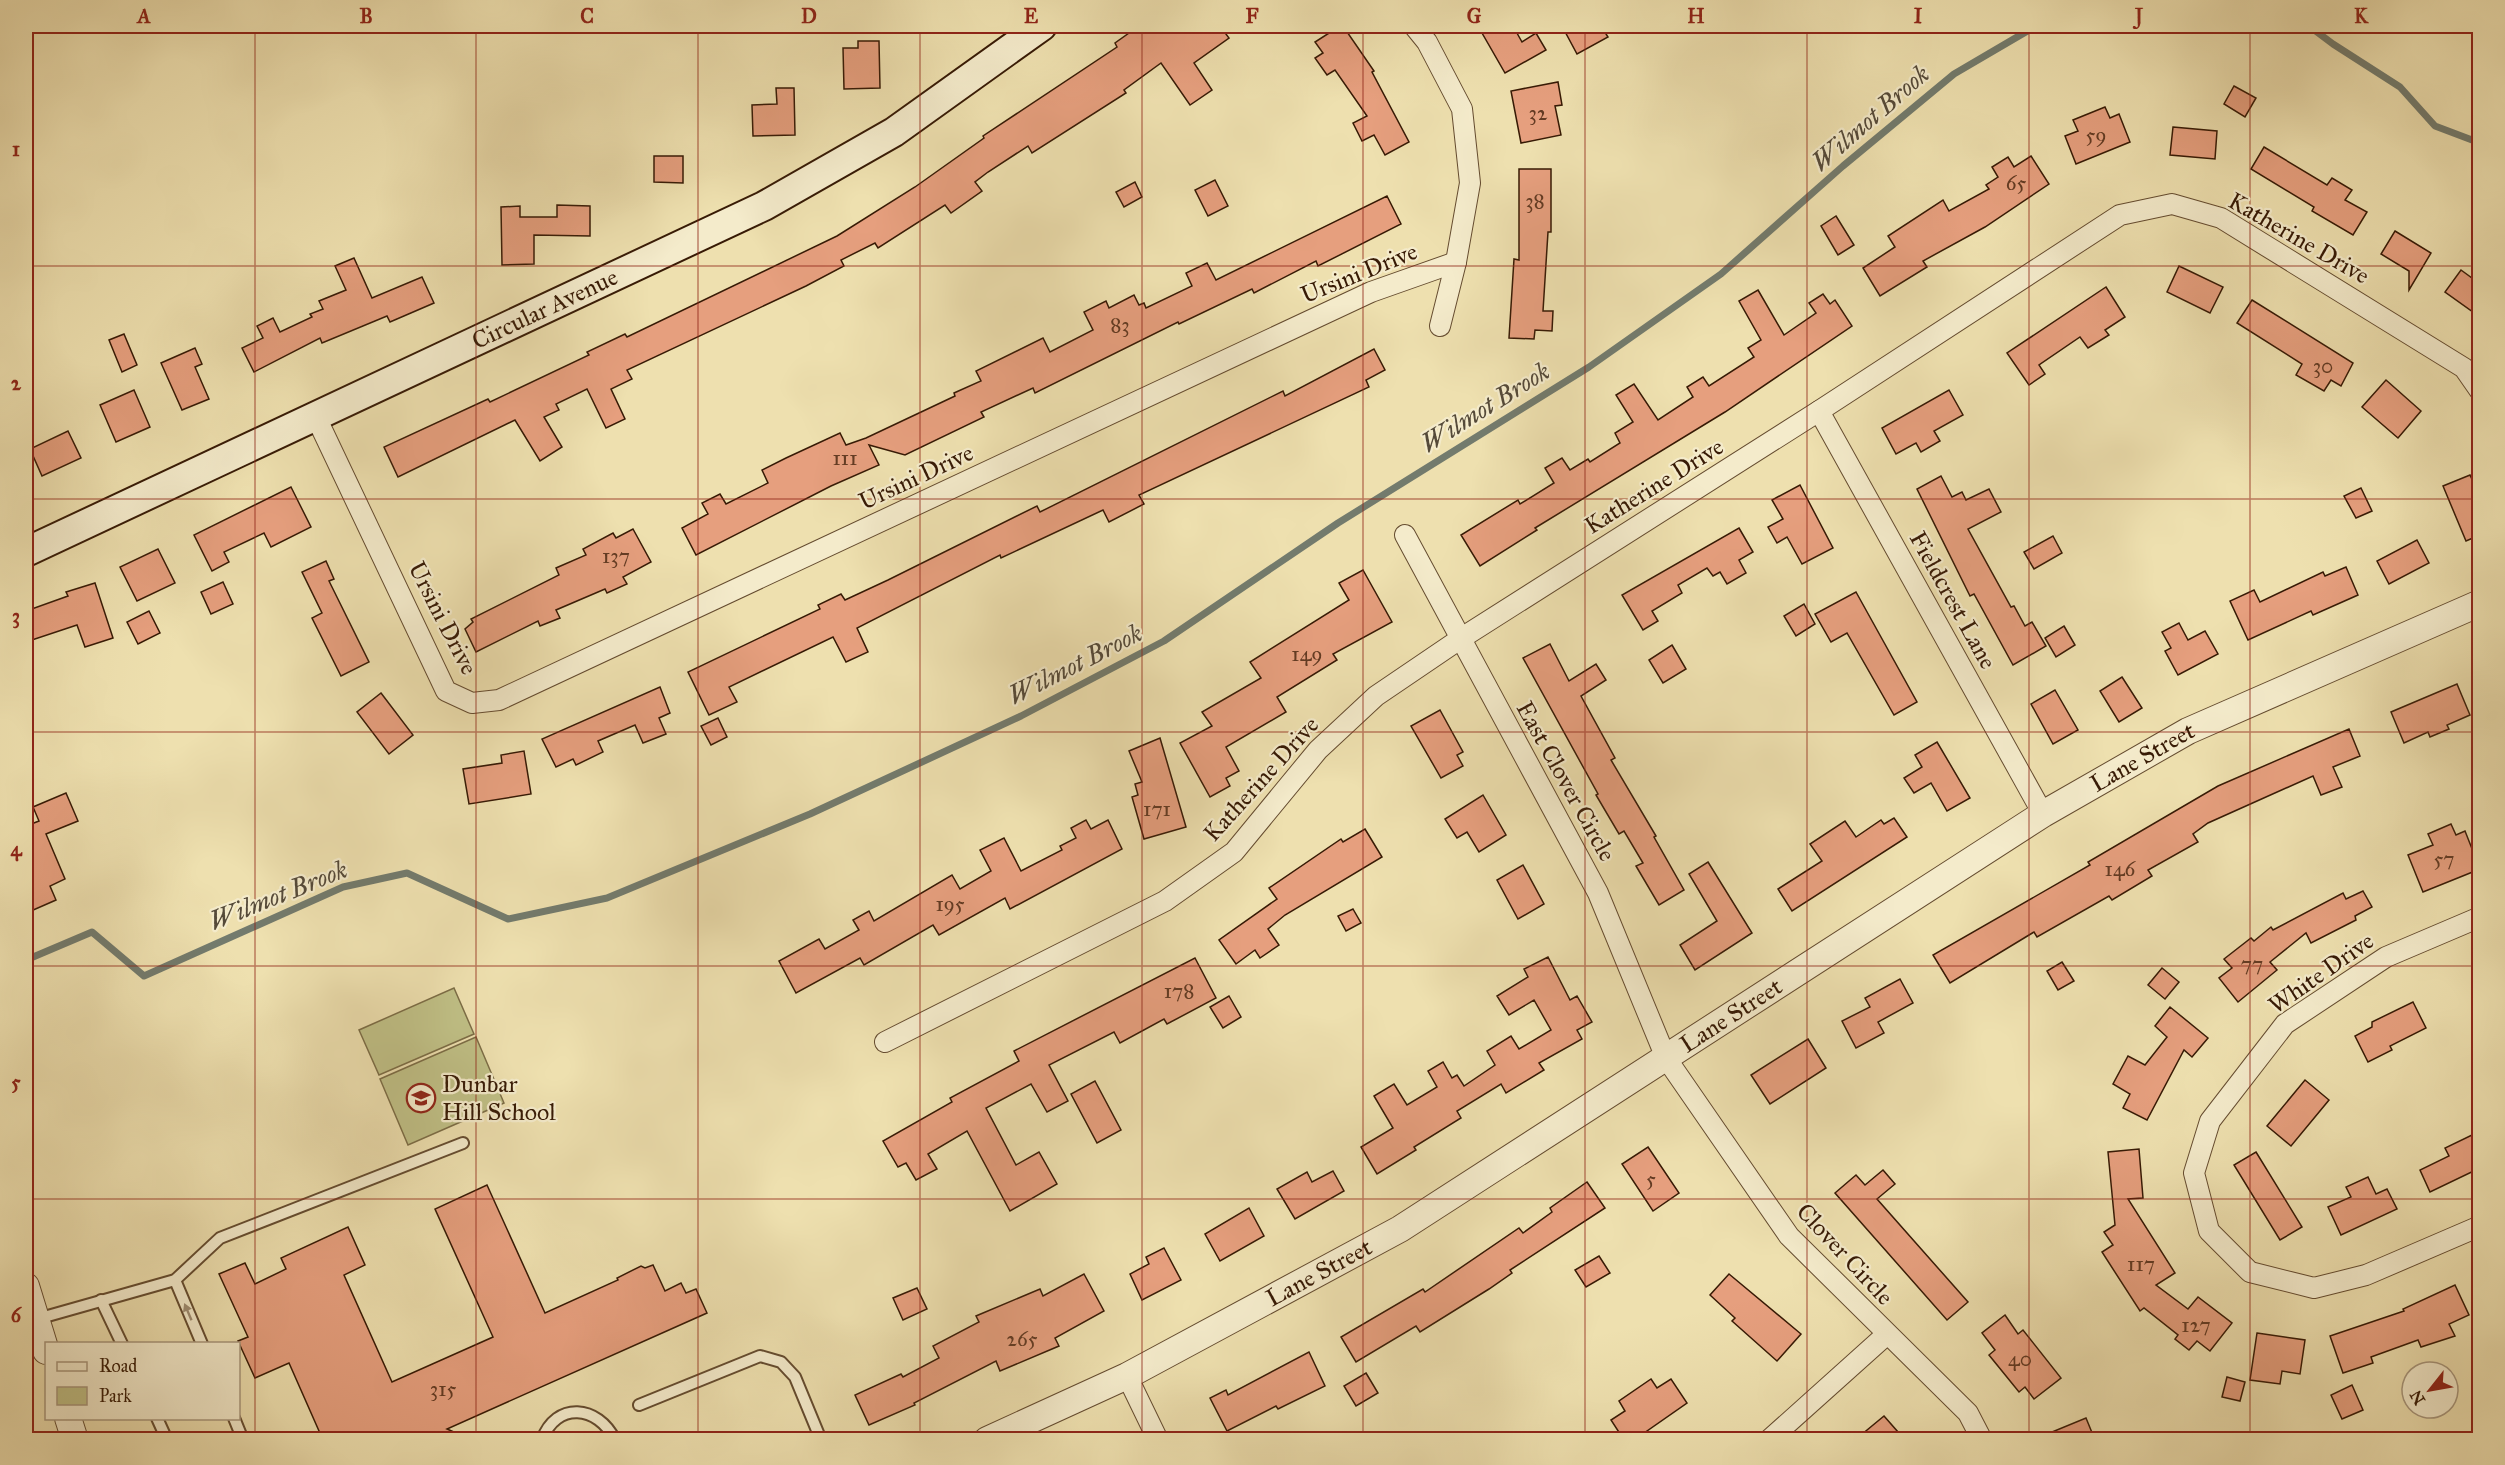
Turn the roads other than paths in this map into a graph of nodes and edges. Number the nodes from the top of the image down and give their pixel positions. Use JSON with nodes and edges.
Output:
{"nodes":[{"id":1,"x":1042,"y":26,"type":"edge"},
{"id":2,"x":1414,"y":26,"type":"edge"},
{"id":3,"x":1456,"y":262,"type":"junction"},
{"id":4,"x":1440,"y":326,"type":"dead end"},
{"id":5,"x":2480,"y":391,"type":"edge"},
{"id":6,"x":1819,"y":411,"type":"junction"},
{"id":7,"x":316,"y":417,"type":"junction"},
{"id":8,"x":1405,"y":535,"type":"dead end"},
{"id":9,"x":26,"y":552,"type":"edge"},
{"id":10,"x":2480,"y":603,"type":"edge"},
{"id":11,"x":1460,"y":639,"type":"junction"},
{"id":12,"x":2043,"y":814,"type":"junction"},
{"id":13,"x":2480,"y":917,"type":"edge"},
{"id":14,"x":885,"y":1042,"type":"dead end"},
{"id":15,"x":1666,"y":1058,"type":"junction"},
{"id":16,"x":463,"y":1143,"type":"dead end"},
{"id":17,"x":2480,"y":1226,"type":"edge"},
{"id":18,"x":175,"y":1280,"type":"junction"},
{"id":19,"x":26,"y":1288,"type":"edge"},
{"id":20,"x":101,"y":1300,"type":"junction"},
{"id":21,"x":36,"y":1319,"type":"junction"},
{"id":22,"x":1886,"y":1335,"type":"junction"},
{"id":23,"x":121,"y":1342,"type":"edge"},
{"id":24,"x":201,"y":1342,"type":"edge"},
{"id":25,"x":45,"y":1348,"type":"edge"},
{"id":26,"x":1127,"y":1376,"type":"junction"},
{"id":27,"x":639,"y":1405,"type":"dead end"},
{"id":28,"x":157,"y":1420,"type":"edge"},
{"id":29,"x":234,"y":1420,"type":"edge"},
{"id":30,"x":167,"y":1440,"type":"edge"},
{"id":31,"x":243,"y":1440,"type":"edge"},
{"id":32,"x":542,"y":1440,"type":"edge"},
{"id":33,"x":615,"y":1440,"type":"edge"},
{"id":34,"x":821,"y":1440,"type":"edge"},
{"id":35,"x":987,"y":1440,"type":"edge"},
{"id":36,"x":1158,"y":1440,"type":"edge"},
{"id":37,"x":1769,"y":1440,"type":"edge"},
{"id":38,"x":1982,"y":1440,"type":"edge"}],
"edges":[{"from":1,"to":7,"type":"main road","name":"Circular Avenue"},
{"from":2,"to":3,"type":"street","name":"Ursini Drive"},
{"from":3,"to":4,"type":"street"},
{"from":3,"to":7,"type":"street","name":"Ursini Drive"},
{"from":5,"to":6,"type":"street","name":"Katherine Drive"},
{"from":6,"to":11,"type":"street","name":"Katherine Drive"},
{"from":6,"to":12,"type":"street","name":"Fieldcrest Lane"},
{"from":7,"to":9,"type":"main road","name":"Circular Avenue"},
{"from":8,"to":11,"type":"street","name":"East Clover Circle"},
{"from":10,"to":12,"type":"street","name":"Lane Street"},
{"from":11,"to":14,"type":"street","name":"Katherine Drive"},
{"from":11,"to":15,"type":"street","name":"East Clover Circle"},
{"from":12,"to":15,"type":"street","name":"Lane Street"},
{"from":13,"to":17,"type":"street","name":"White Drive"},
{"from":15,"to":22,"type":"street","name":"Clover Circle"},
{"from":15,"to":26,"type":"street","name":"Lane Street"},
{"from":16,"to":18,"type":"lane"},
{"from":18,"to":20,"type":"lane"},
{"from":24,"to":18,"type":"lane","one_way":true},
{"from":19,"to":21,"type":"street"},
{"from":20,"to":21,"type":"lane"},
{"from":20,"to":23,"type":"lane"},
{"from":21,"to":25,"type":"street"},
{"from":22,"to":37,"type":"street"},
{"from":22,"to":38,"type":"street","name":"Clover Circle"},
{"from":26,"to":35,"type":"street","name":"Lane Street"},
{"from":26,"to":36,"type":"street"},
{"from":27,"to":34,"type":"lane"},
{"from":28,"to":30,"type":"lane"},
{"from":29,"to":31,"type":"lane"},
{"from":32,"to":33,"type":"lane"}]}
